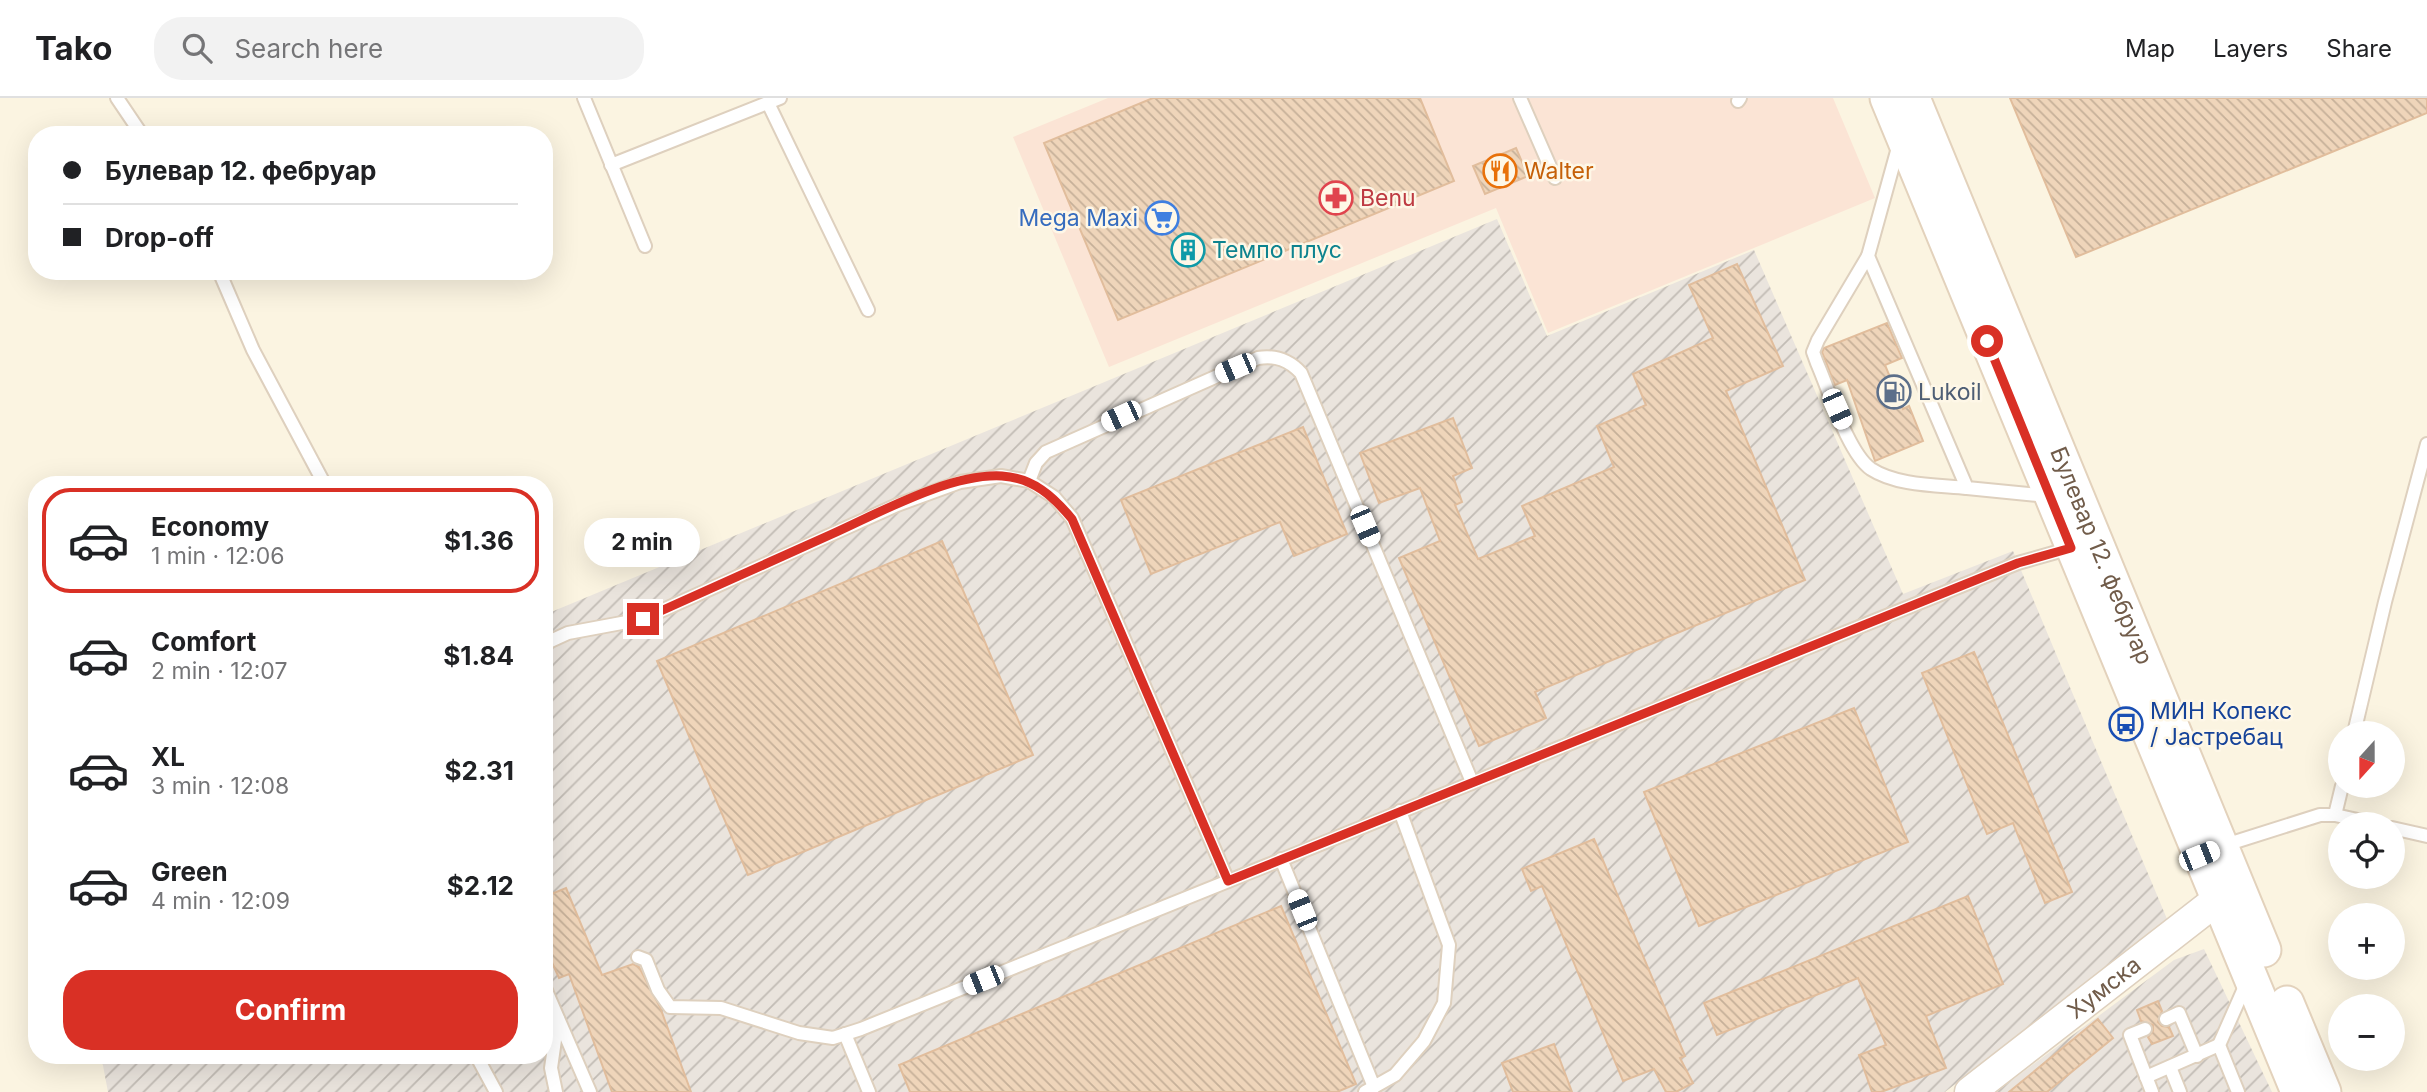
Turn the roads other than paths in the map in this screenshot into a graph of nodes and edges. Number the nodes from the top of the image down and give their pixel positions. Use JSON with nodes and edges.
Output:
{"nodes":[{"id":1,"x":117,"y":98,"type":"edge"},
{"id":2,"x":584,"y":98,"type":"edge"},
{"id":3,"x":1520,"y":98,"type":"edge"},
{"id":4,"x":1887,"y":98,"type":"edge"},
{"id":5,"x":1913,"y":98,"type":"edge"},
{"id":6,"x":774,"y":100,"type":"edge"},
{"id":7,"x":136,"y":126,"type":"edge"},
{"id":8,"x":1902,"y":134,"type":"junction"},
{"id":9,"x":611,"y":165,"type":"junction"},
{"id":10,"x":1555,"y":178,"type":"dead end"},
{"id":11,"x":645,"y":246,"type":"dead end"},
{"id":12,"x":1868,"y":256,"type":"junction"},
{"id":13,"x":223,"y":280,"type":"edge"},
{"id":14,"x":868,"y":310,"type":"dead end"},
{"id":15,"x":2427,"y":444,"type":"edge"},
{"id":16,"x":320,"y":476,"type":"edge"},
{"id":17,"x":1029,"y":481,"type":"junction"},
{"id":18,"x":1967,"y":488,"type":"junction"},
{"id":19,"x":2051,"y":496,"type":"junction"},
{"id":20,"x":2071,"y":548,"type":"junction"},
{"id":21,"x":553,"y":639,"type":"edge"},
{"id":22,"x":2357,"y":721,"type":"edge"},
{"id":23,"x":1472,"y":782,"type":"junction"},
{"id":24,"x":1400,"y":811,"type":"junction"},
{"id":25,"x":2328,"y":816,"type":"edge"},
{"id":26,"x":2405,"y":831,"type":"edge"},
{"id":27,"x":2427,"y":836,"type":"edge"},
{"id":28,"x":2211,"y":851,"type":"junction"},
{"id":29,"x":1282,"y":859,"type":"junction"},
{"id":30,"x":1228,"y":881,"type":"junction"},
{"id":31,"x":2227,"y":891,"type":"junction"},
{"id":32,"x":638,"y":957,"type":"dead end"},
{"id":33,"x":2250,"y":971,"type":"junction"},
{"id":34,"x":553,"y":1007,"type":"edge"},
{"id":35,"x":558,"y":1019,"type":"junction"},
{"id":36,"x":2166,"y":1019,"type":"dead end"},
{"id":37,"x":2145,"y":1029,"type":"dead end"},
{"id":38,"x":845,"y":1034,"type":"junction"},
{"id":39,"x":2219,"y":1045,"type":"junction"},
{"id":40,"x":553,"y":1054,"type":"edge"},
{"id":41,"x":2197,"y":1056,"type":"junction"},
{"id":42,"x":481,"y":1064,"type":"edge"},
{"id":43,"x":552,"y":1064,"type":"edge"},
{"id":44,"x":2170,"y":1067,"type":"junction"},
{"id":45,"x":2146,"y":1077,"type":"junction"},
{"id":46,"x":1369,"y":1089,"type":"edge"},
{"id":47,"x":496,"y":1092,"type":"edge"},
{"id":48,"x":556,"y":1092,"type":"edge"},
{"id":49,"x":590,"y":1092,"type":"edge"},
{"id":50,"x":869,"y":1092,"type":"edge"},
{"id":51,"x":1970,"y":1092,"type":"edge"},
{"id":52,"x":2152,"y":1092,"type":"edge"},
{"id":53,"x":2180,"y":1092,"type":"edge"},
{"id":54,"x":2238,"y":1092,"type":"edge"},
{"id":55,"x":2298,"y":1092,"type":"edge"},
{"id":56,"x":2324,"y":1092,"type":"edge"}],
"edges":[{"from":1,"to":7,"type":"lane"},
{"from":2,"to":9,"type":"lane"},
{"from":3,"to":10,"type":"lane"},
{"from":4,"to":8,"type":"main road","name":"Булевар 12. фебруар"},
{"from":5,"to":28,"type":"main road","name":"Булевар 12. фебруар"},
{"from":6,"to":9,"type":"lane"},
{"from":6,"to":14,"type":"lane"},
{"from":8,"to":12,"type":"lane"},
{"from":8,"to":19,"type":"main road","name":"Булевар 12. фебруар"},
{"from":9,"to":11,"type":"lane"},
{"from":12,"to":18,"type":"lane"},
{"from":12,"to":18,"type":"lane"},
{"from":13,"to":16,"type":"lane"},
{"from":15,"to":22,"type":"lane"},
{"from":17,"to":21,"type":"lane"},
{"from":17,"to":23,"type":"lane"},
{"from":17,"to":30,"type":"lane"},
{"from":18,"to":19,"type":"lane"},
{"from":19,"to":20,"type":"main road","name":"Булевар 12. фебруар"},
{"from":20,"to":23,"type":"lane"},
{"from":20,"to":28,"type":"main road","name":"Булевар 12. фебруар"},
{"from":23,"to":24,"type":"lane"},
{"from":24,"to":29,"type":"lane"},
{"from":24,"to":46,"type":"lane"},
{"from":25,"to":28,"type":"lane"},
{"from":26,"to":27,"type":"lane"},
{"from":28,"to":31,"type":"main road","name":"Булевар 12. фебруар"},
{"from":29,"to":30,"type":"lane"},
{"from":29,"to":46,"type":"lane"},
{"from":30,"to":38,"type":"lane"},
{"from":31,"to":33,"type":"main road","name":"Булевар 12. фебруар"},
{"from":31,"to":51,"type":"street","name":"Хумска"},
{"from":31,"to":56,"type":"main road","name":"Булевар 12. фебруар"},
{"from":32,"to":38,"type":"lane"},
{"from":33,"to":39,"type":"lane"},
{"from":33,"to":55,"type":"main road","name":"Булевар 12. фебруар"},
{"from":34,"to":35,"type":"lane"},
{"from":35,"to":40,"type":"lane"},
{"from":35,"to":49,"type":"lane"},
{"from":36,"to":41,"type":"lane"},
{"from":37,"to":45,"type":"lane"},
{"from":38,"to":50,"type":"lane"},
{"from":39,"to":41,"type":"lane"},
{"from":39,"to":54,"type":"lane"},
{"from":41,"to":44,"type":"lane"},
{"from":42,"to":47,"type":"lane"},
{"from":43,"to":48,"type":"lane"},
{"from":44,"to":45,"type":"lane"},
{"from":44,"to":53,"type":"lane"},
{"from":45,"to":52,"type":"lane"}]}
